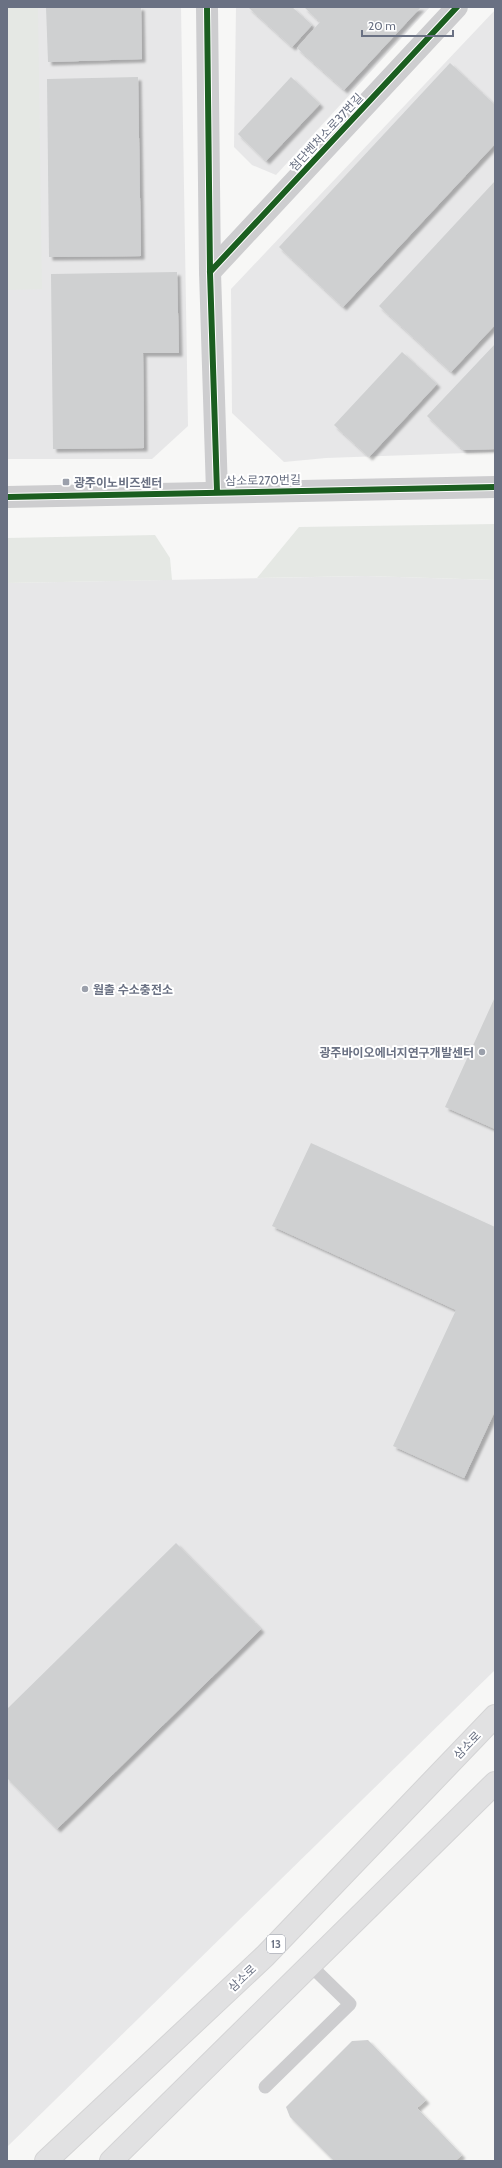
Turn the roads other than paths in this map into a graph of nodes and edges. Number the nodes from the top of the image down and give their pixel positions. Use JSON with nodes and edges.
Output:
{"nodes":[{"id":1,"x":207,"y":7,"type":"edge"},
{"id":2,"x":457,"y":7,"type":"edge"},
{"id":3,"x":210,"y":272,"type":"junction"},
{"id":4,"x":495,"y":487,"type":"edge"},
{"id":5,"x":217,"y":492,"type":"junction"},
{"id":6,"x":7,"y":497,"type":"edge"},
{"id":7,"x":495,"y":1716,"type":"edge"},
{"id":8,"x":495,"y":1783,"type":"edge"},
{"id":9,"x":310,"y":1965,"type":"junction"},
{"id":10,"x":265,"y":2087,"type":"dead end"},
{"id":11,"x":46,"y":2161,"type":"edge"},
{"id":12,"x":111,"y":2161,"type":"edge"}],
"edges":[{"from":1,"to":3,"type":"street"},
{"from":2,"to":3,"type":"street","name":"첨단벤처소로37번길"},
{"from":3,"to":5,"type":"street"},
{"from":4,"to":5,"type":"street","name":"삼소로270번길"},
{"from":5,"to":6,"type":"street","name":"삼소로270번길"},
{"from":7,"to":11,"type":"main road","name":"삼소로","number":"13"},
{"from":8,"to":9,"type":"main road"},
{"from":9,"to":10,"type":"lane"},
{"from":9,"to":12,"type":"main road"}]}
